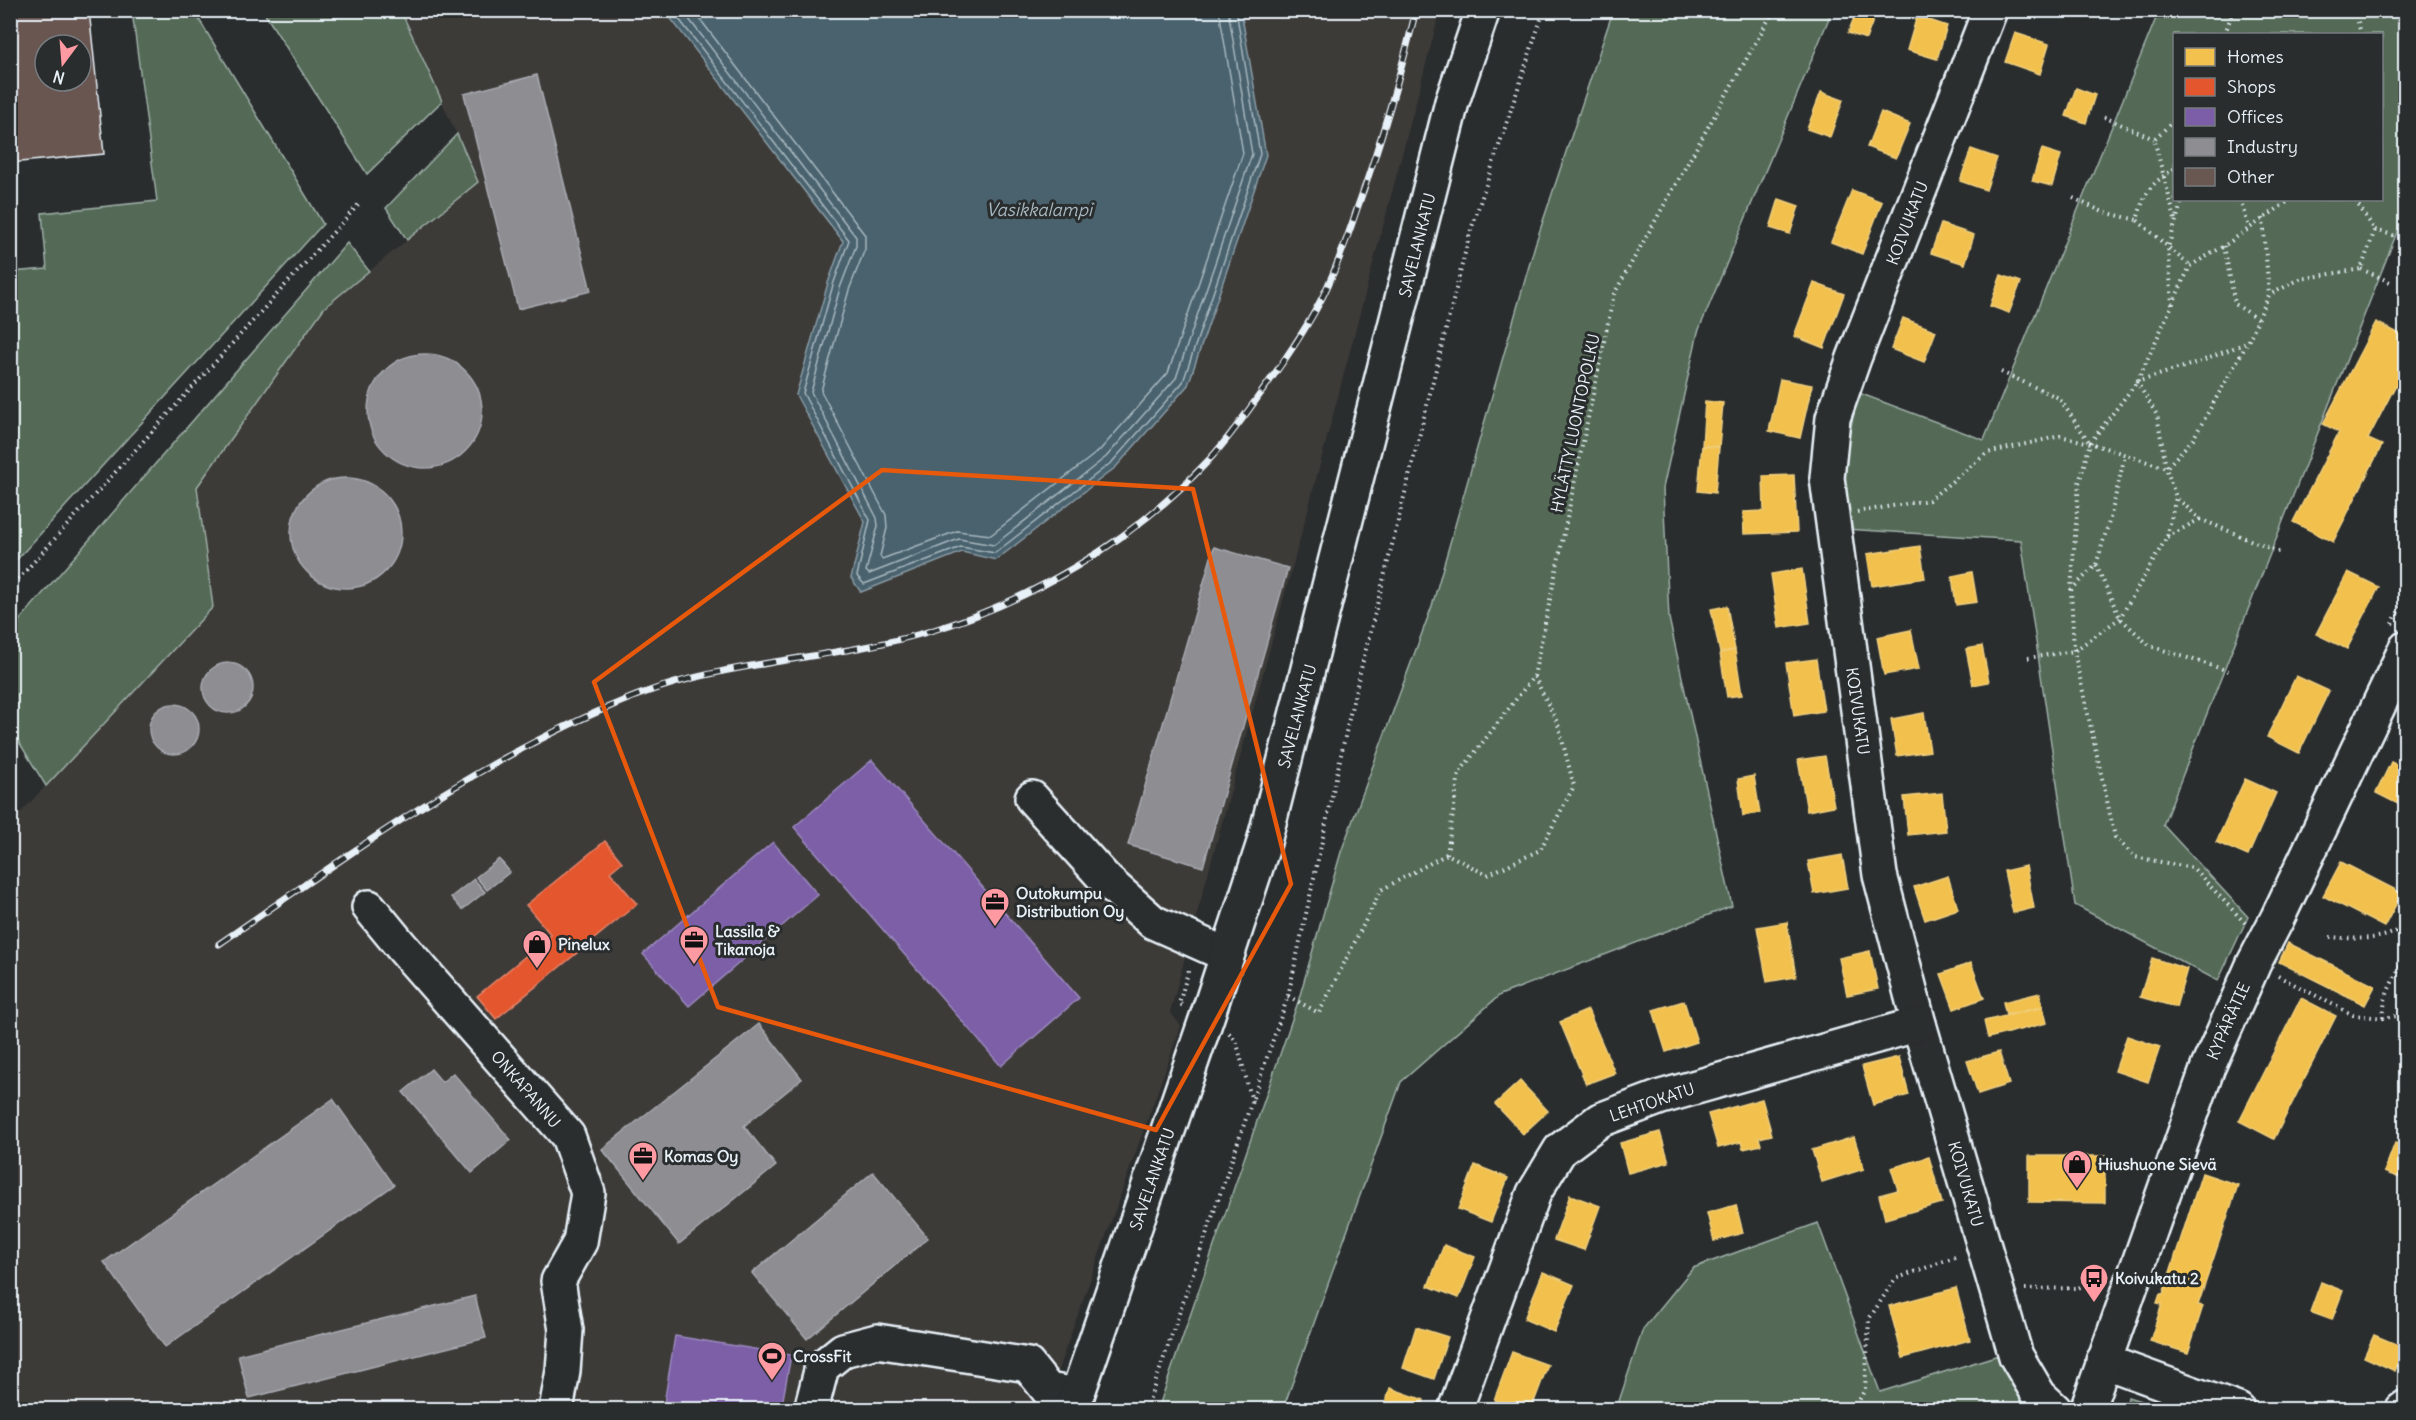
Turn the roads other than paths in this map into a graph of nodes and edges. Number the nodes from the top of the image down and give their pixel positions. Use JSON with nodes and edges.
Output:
{"nodes":[{"id":1,"x":1483,"y":10,"type":"edge"},
{"id":2,"x":1990,"y":10,"type":"edge"},
{"id":3,"x":2406,"y":648,"type":"edge"},
{"id":4,"x":1032,"y":798,"type":"dead end"},
{"id":5,"x":369,"y":907,"type":"dead end"},
{"id":6,"x":1227,"y":955,"type":"junction"},
{"id":7,"x":1918,"y":1024,"type":"junction"},
{"id":8,"x":2103,"y":1361,"type":"junction"},
{"id":9,"x":1074,"y":1402,"type":"edge"},
{"id":10,"x":2406,"y":1407,"type":"edge"},
{"id":11,"x":556,"y":1410,"type":"edge"},
{"id":12,"x":812,"y":1410,"type":"edge"},
{"id":13,"x":1455,"y":1410,"type":"edge"},
{"id":14,"x":2055,"y":1410,"type":"edge"},
{"id":15,"x":2087,"y":1410,"type":"edge"},
{"id":16,"x":2238,"y":1410,"type":"edge"},
{"id":17,"x":2402,"y":1410,"type":"edge"}],
"edges":[{"from":1,"to":6,"type":"street","name":"SAVELANKATU"},
{"from":2,"to":7,"type":"street","name":"KOIVUKATU"},
{"from":3,"to":8,"type":"street","name":"KYPÄRÄTIE"},
{"from":4,"to":6,"type":"street"},
{"from":5,"to":11,"type":"street","name":"ONKAPANNU"},
{"from":6,"to":9,"type":"street","name":"SAVELANKATU"},
{"from":7,"to":13,"type":"street","name":"LEHTOKATU"},
{"from":7,"to":14,"type":"street","name":"KOIVUKATU"},
{"from":8,"to":15,"type":"street","name":"KYPÄRÄTIE"},
{"from":8,"to":16,"type":"street"},
{"from":9,"to":12,"type":"street"},
{"from":10,"to":17,"type":"street"}]}
